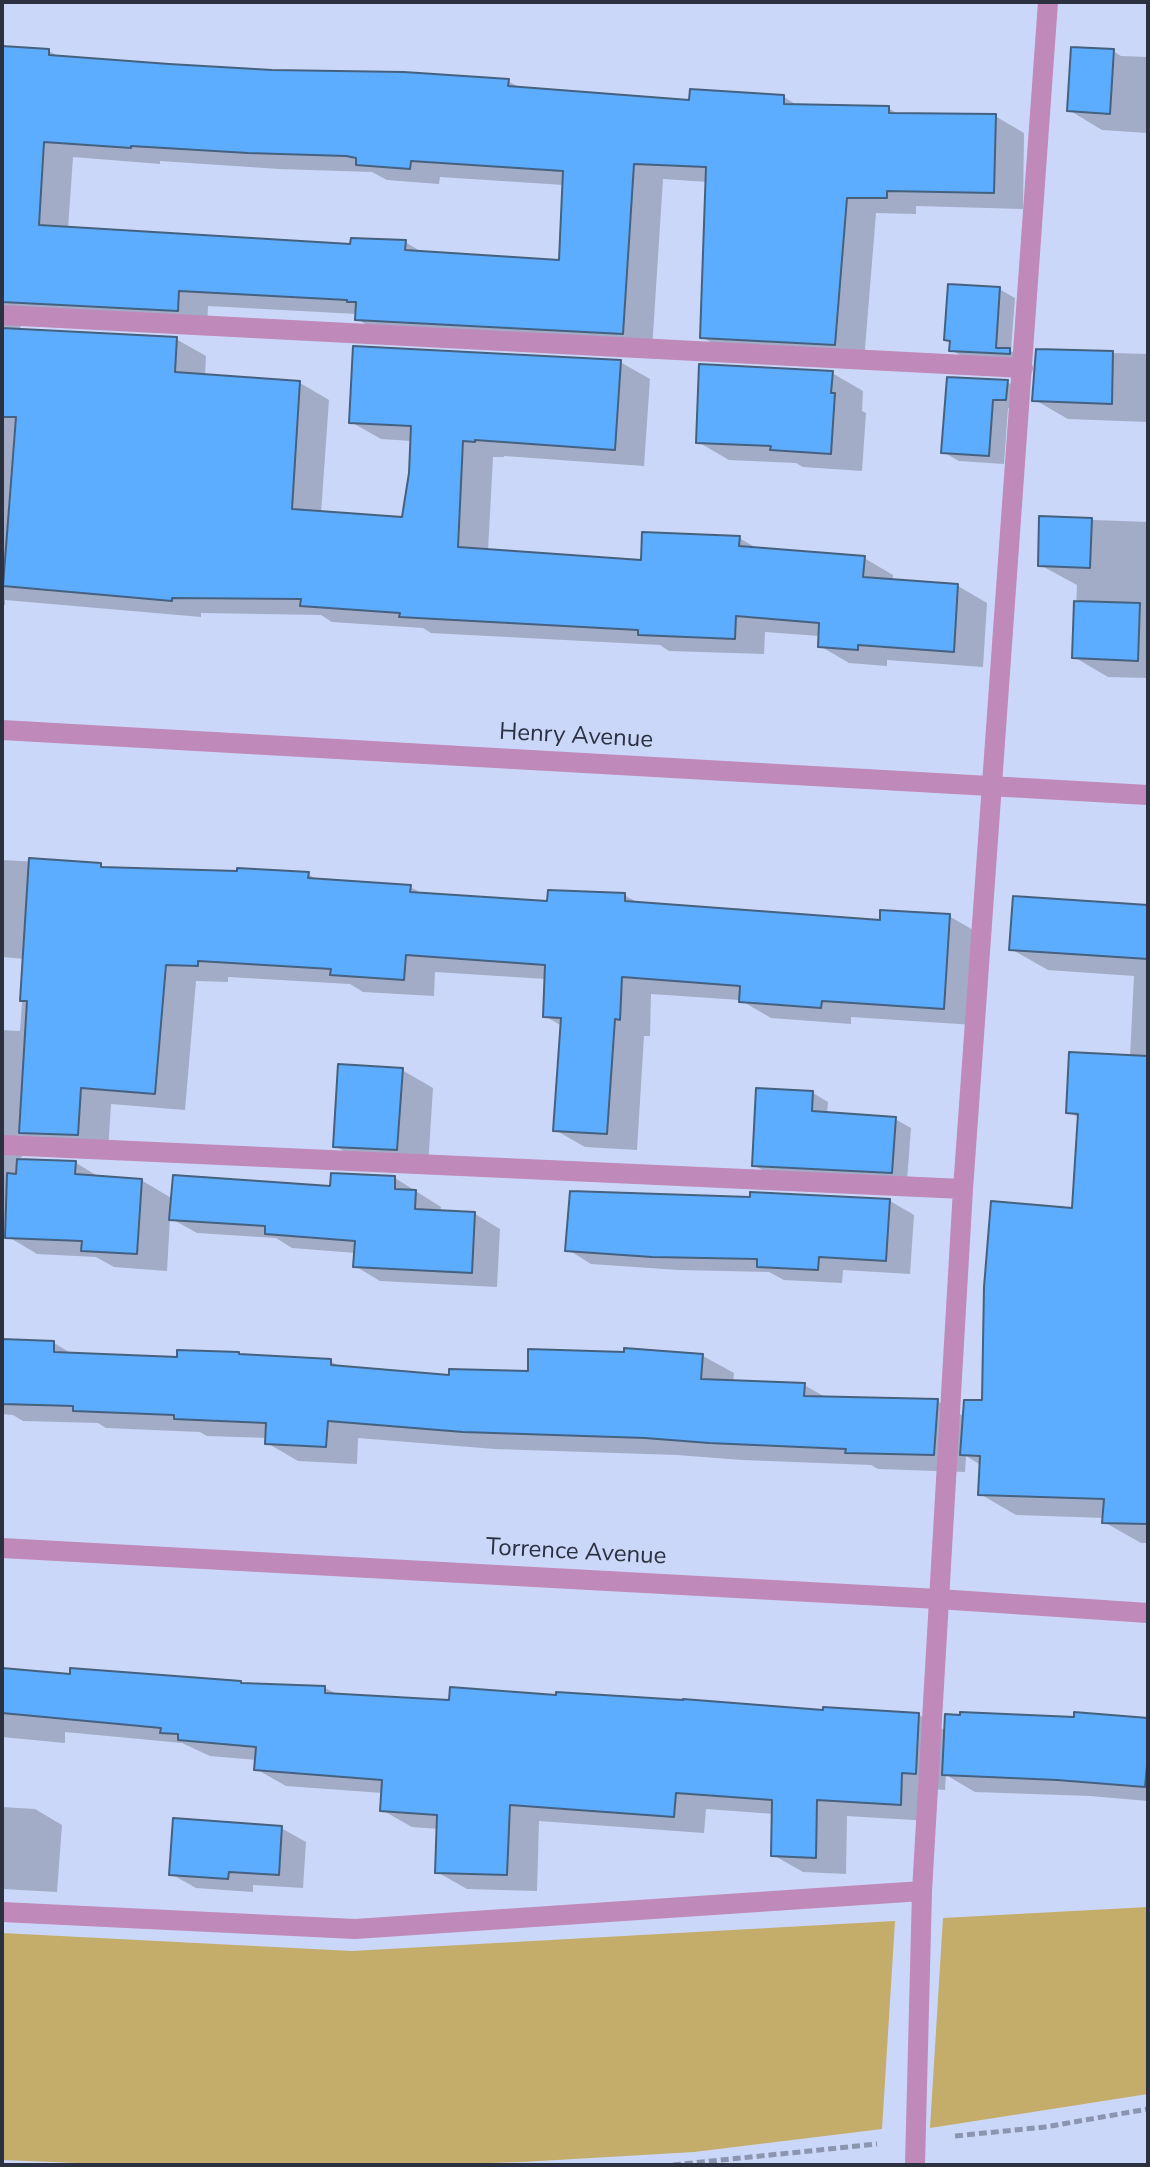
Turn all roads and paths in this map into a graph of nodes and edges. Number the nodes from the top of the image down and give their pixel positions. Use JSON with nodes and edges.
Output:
{"nodes":[{"id":1,"x":1048,"y":2,"type":"edge"},
{"id":2,"x":2,"y":315,"type":"edge"},
{"id":3,"x":1023,"y":368,"type":"junction"},
{"id":4,"x":2,"y":730,"type":"edge"},
{"id":5,"x":993,"y":786,"type":"junction"},
{"id":6,"x":1148,"y":795,"type":"edge"},
{"id":7,"x":2,"y":1145,"type":"edge"},
{"id":8,"x":963,"y":1189,"type":"junction"},
{"id":9,"x":2,"y":1548,"type":"edge"},
{"id":10,"x":938,"y":1599,"type":"junction"},
{"id":11,"x":1148,"y":1613,"type":"edge"},
{"id":12,"x":922,"y":1891,"type":"junction"},
{"id":13,"x":2,"y":1912,"type":"edge"},
{"id":14,"x":915,"y":2165,"type":"edge"}],
"edges":[{"from":1,"to":3,"type":"street"},
{"from":2,"to":3,"type":"street"},
{"from":3,"to":5,"type":"street"},
{"from":4,"to":5,"type":"street","name":"Henry Avenue"},
{"from":5,"to":6,"type":"street","name":"Henry Avenue"},
{"from":5,"to":8,"type":"street"},
{"from":7,"to":8,"type":"street"},
{"from":8,"to":10,"type":"street"},
{"from":9,"to":10,"type":"street","name":"Torrence Avenue"},
{"from":10,"to":11,"type":"street","name":"Torrence Avenue"},
{"from":10,"to":12,"type":"street"},
{"from":12,"to":13,"type":"street"},
{"from":12,"to":14,"type":"street"}]}
